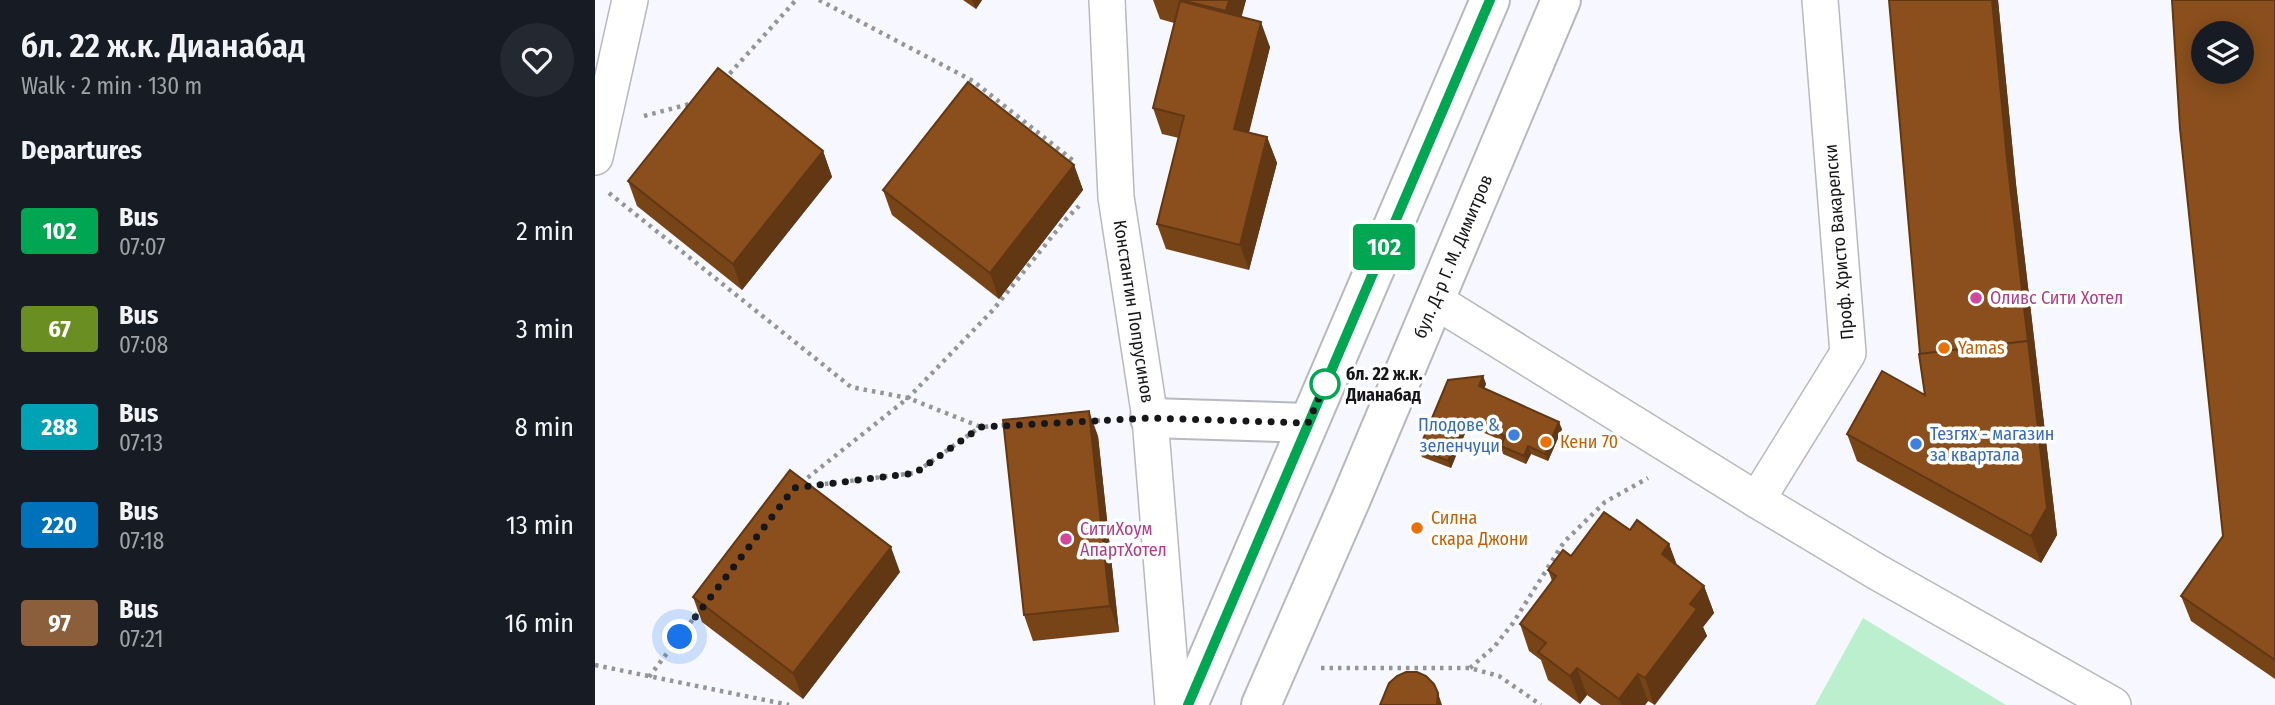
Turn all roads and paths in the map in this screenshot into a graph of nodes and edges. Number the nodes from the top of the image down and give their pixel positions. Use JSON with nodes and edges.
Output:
{"nodes":[{"id":1,"x":630,"y":0,"type":"edge"},
{"id":2,"x":796,"y":0,"type":"edge"},
{"id":3,"x":819,"y":0,"type":"edge"},
{"id":4,"x":1107,"y":0,"type":"edge"},
{"id":5,"x":1490,"y":0,"type":"edge"},
{"id":6,"x":1561,"y":0,"type":"edge"},
{"id":7,"x":1819,"y":0,"type":"edge"},
{"id":8,"x":716,"y":89,"type":"edge"},
{"id":9,"x":694,"y":103,"type":"edge"},
{"id":10,"x":598,"y":142,"type":"edge"},
{"id":11,"x":1080,"y":166,"type":"dead end"},
{"id":12,"x":606,"y":190,"type":"dead end"},
{"id":13,"x":1084,"y":201,"type":"dead end"},
{"id":14,"x":1434,"y":300,"type":"junction"},
{"id":15,"x":908,"y":398,"type":"junction"},
{"id":16,"x":1150,"y":418,"type":"junction"},
{"id":17,"x":1085,"y":421,"type":"edge"},
{"id":18,"x":1308,"y":423,"type":"junction"},
{"id":19,"x":1020,"y":425,"type":"edge"},
{"id":20,"x":981,"y":427,"type":"junction"},
{"id":21,"x":1690,"y":458,"type":"junction"},
{"id":22,"x":1757,"y":500,"type":"junction"},
{"id":23,"x":707,"y":601,"type":"edge"},
{"id":24,"x":595,"y":665,"type":"edge"},
{"id":25,"x":1317,"y":668,"type":"dead end"},
{"id":26,"x":1470,"y":668,"type":"junction"},
{"id":27,"x":649,"y":677,"type":"junction"},
{"id":28,"x":789,"y":705,"type":"edge"},
{"id":29,"x":1173,"y":705,"type":"edge"},
{"id":30,"x":1188,"y":705,"type":"edge"},
{"id":31,"x":1261,"y":705,"type":"edge"},
{"id":32,"x":1541,"y":705,"type":"edge"},
{"id":33,"x":2113,"y":705,"type":"edge"}],
"edges":[{"from":1,"to":10,"type":"street"},
{"from":2,"to":8,"type":"path"},
{"from":3,"to":11,"type":"path"},
{"from":4,"to":16,"type":"street","name":"Константин Попрусинов"},
{"from":5,"to":18,"type":"main road"},
{"from":6,"to":14,"type":"main road","name":"бул. Д-р Г. М. Димитров"},
{"from":7,"to":22,"type":"street","name":"Проф. Христо Вакарелски"},
{"from":9,"to":10,"type":"path"},
{"from":12,"to":15,"type":"path"},
{"from":13,"to":15,"type":"path"},
{"from":14,"to":21,"type":"street"},
{"from":14,"to":31,"type":"main road","name":"бул. Д-р Г. М. Димитров"},
{"from":15,"to":20,"type":"path"},
{"from":15,"to":20,"type":"path"},
{"from":16,"to":17,"type":"path"},
{"from":16,"to":18,"type":"main road"},
{"from":16,"to":29,"type":"street","name":"Константин Попрусинов"},
{"from":18,"to":30,"type":"main road"},
{"from":19,"to":20,"type":"path"},
{"from":21,"to":22,"type":"street"},
{"from":21,"to":26,"type":"path"},
{"from":22,"to":33,"type":"street"},
{"from":23,"to":27,"type":"path"},
{"from":24,"to":27,"type":"path"},
{"from":25,"to":26,"type":"path"},
{"from":26,"to":32,"type":"path"},
{"from":27,"to":28,"type":"path"}]}
